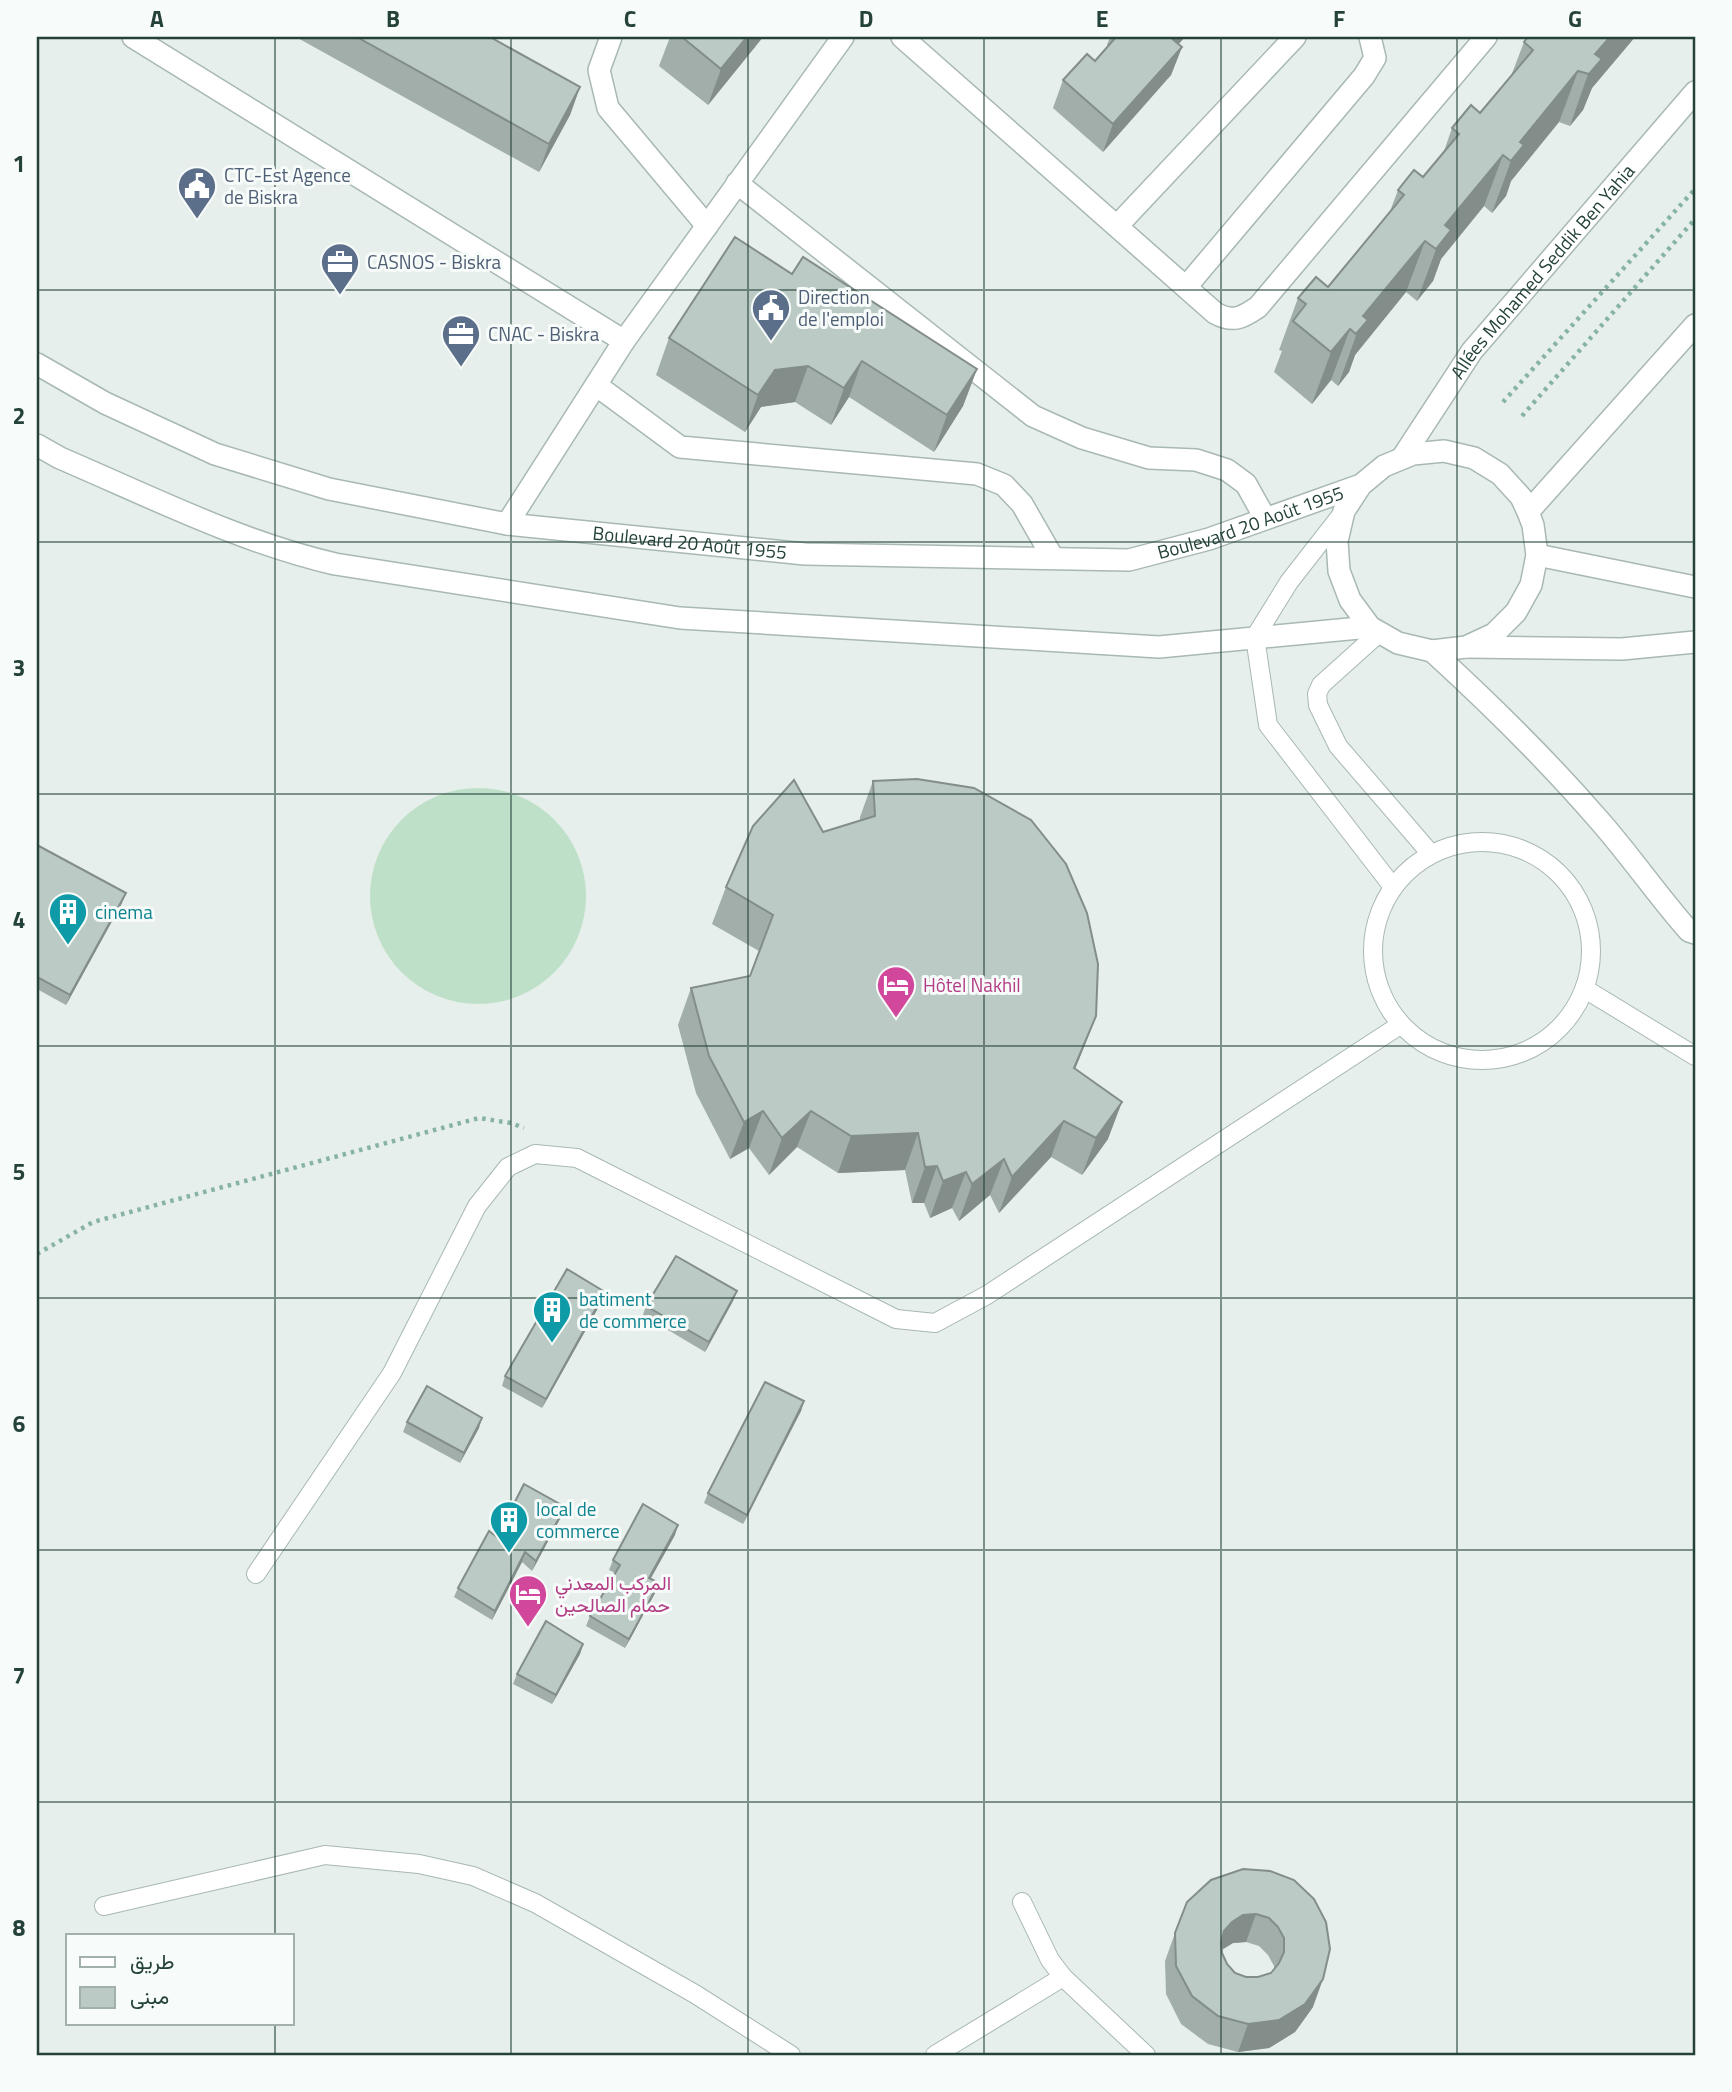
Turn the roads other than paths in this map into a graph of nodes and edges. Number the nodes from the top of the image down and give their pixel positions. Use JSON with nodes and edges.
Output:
{"nodes":[{"id":1,"x":134,"y":37,"type":"edge"},
{"id":2,"x":611,"y":37,"type":"edge"},
{"id":3,"x":843,"y":37,"type":"edge"},
{"id":4,"x":902,"y":37,"type":"edge"},
{"id":5,"x":1295,"y":37,"type":"edge"},
{"id":6,"x":1370,"y":37,"type":"edge"},
{"id":7,"x":1486,"y":37,"type":"edge"},
{"id":8,"x":1695,"y":92,"type":"edge"},
{"id":9,"x":737,"y":183,"type":"junction"},
{"id":10,"x":707,"y":226,"type":"junction"},
{"id":11,"x":1116,"y":226,"type":"junction"},
{"id":12,"x":1186,"y":287,"type":"junction"},
{"id":13,"x":1695,"y":325,"type":"edge"},
{"id":14,"x":624,"y":341,"type":"junction"},
{"id":15,"x":37,"y":364,"type":"edge"},
{"id":16,"x":596,"y":385,"type":"junction"},
{"id":17,"x":37,"y":445,"type":"edge"},
{"id":18,"x":1402,"y":458,"type":"junction"},
{"id":19,"x":1361,"y":485,"type":"junction"},
{"id":20,"x":1344,"y":511,"type":"junction"},
{"id":21,"x":1528,"y":512,"type":"junction"},
{"id":22,"x":1265,"y":518,"type":"junction"},
{"id":23,"x":507,"y":524,"type":"junction"},
{"id":24,"x":1537,"y":555,"type":"junction"},
{"id":25,"x":1053,"y":558,"type":"junction"},
{"id":26,"x":1695,"y":587,"type":"edge"},
{"id":27,"x":1375,"y":629,"type":"junction"},
{"id":28,"x":1255,"y":637,"type":"junction"},
{"id":29,"x":1695,"y":642,"type":"edge"},
{"id":30,"x":1466,"y":647,"type":"junction"},
{"id":31,"x":1432,"y":651,"type":"junction"},
{"id":32,"x":1431,"y":854,"type":"junction"},
{"id":33,"x":1393,"y":887,"type":"junction"},
{"id":34,"x":1695,"y":933,"type":"edge"},
{"id":35,"x":1585,"y":989,"type":"junction"},
{"id":36,"x":1400,"y":1025,"type":"junction"},
{"id":37,"x":1695,"y":1056,"type":"edge"},
{"id":38,"x":256,"y":1574,"type":"dead end"},
{"id":39,"x":1022,"y":1902,"type":"dead end"},
{"id":40,"x":104,"y":1906,"type":"dead end"},
{"id":41,"x":1063,"y":1977,"type":"junction"},
{"id":42,"x":791,"y":2055,"type":"edge"},
{"id":43,"x":935,"y":2055,"type":"edge"},
{"id":44,"x":1146,"y":2055,"type":"edge"}],
"edges":[{"from":1,"to":14,"type":"street"},
{"from":2,"to":10,"type":"street"},
{"from":3,"to":9,"type":"street"},
{"from":4,"to":11,"type":"street"},
{"from":5,"to":11,"type":"street"},
{"from":6,"to":12,"type":"street"},
{"from":7,"to":12,"type":"street"},
{"from":8,"to":18,"type":"street","name":"Allées Mohamed Seddik Ben Yahia"},
{"from":9,"to":10,"type":"street"},
{"from":9,"to":22,"type":"street"},
{"from":10,"to":14,"type":"street"},
{"from":11,"to":12,"type":"street"},
{"from":13,"to":21,"type":"street"},
{"from":14,"to":16,"type":"street"},
{"from":15,"to":23,"type":"street","name":"Boulevard 20 Août 1955"},
{"from":16,"to":23,"type":"street"},
{"from":16,"to":25,"type":"street"},
{"from":17,"to":28,"type":"street"},
{"from":18,"to":19,"type":"street"},
{"from":18,"to":21,"type":"street"},
{"from":19,"to":20,"type":"street"},
{"from":19,"to":22,"type":"street","name":"Boulevard 20 Août 1955"},
{"from":20,"to":27,"type":"street"},
{"from":20,"to":28,"type":"lane"},
{"from":21,"to":24,"type":"street"},
{"from":22,"to":25,"type":"street","name":"Boulevard 20 Août 1955"},
{"from":23,"to":25,"type":"street","name":"Boulevard 20 Août 1955"},
{"from":24,"to":26,"type":"street"},
{"from":24,"to":30,"type":"street"},
{"from":27,"to":28,"type":"street"},
{"from":27,"to":31,"type":"street"},
{"from":27,"to":32,"type":"lane"},
{"from":28,"to":33,"type":"lane"},
{"from":29,"to":30,"type":"street"},
{"from":30,"to":31,"type":"street"},
{"from":31,"to":34,"type":"street"},
{"from":32,"to":33,"type":"lane"},
{"from":32,"to":35,"type":"lane"},
{"from":33,"to":36,"type":"lane"},
{"from":35,"to":36,"type":"lane"},
{"from":35,"to":37,"type":"lane"},
{"from":36,"to":38,"type":"lane"},
{"from":39,"to":41,"type":"lane"},
{"from":40,"to":42,"type":"lane"},
{"from":41,"to":43,"type":"lane"},
{"from":41,"to":44,"type":"lane"}]}
